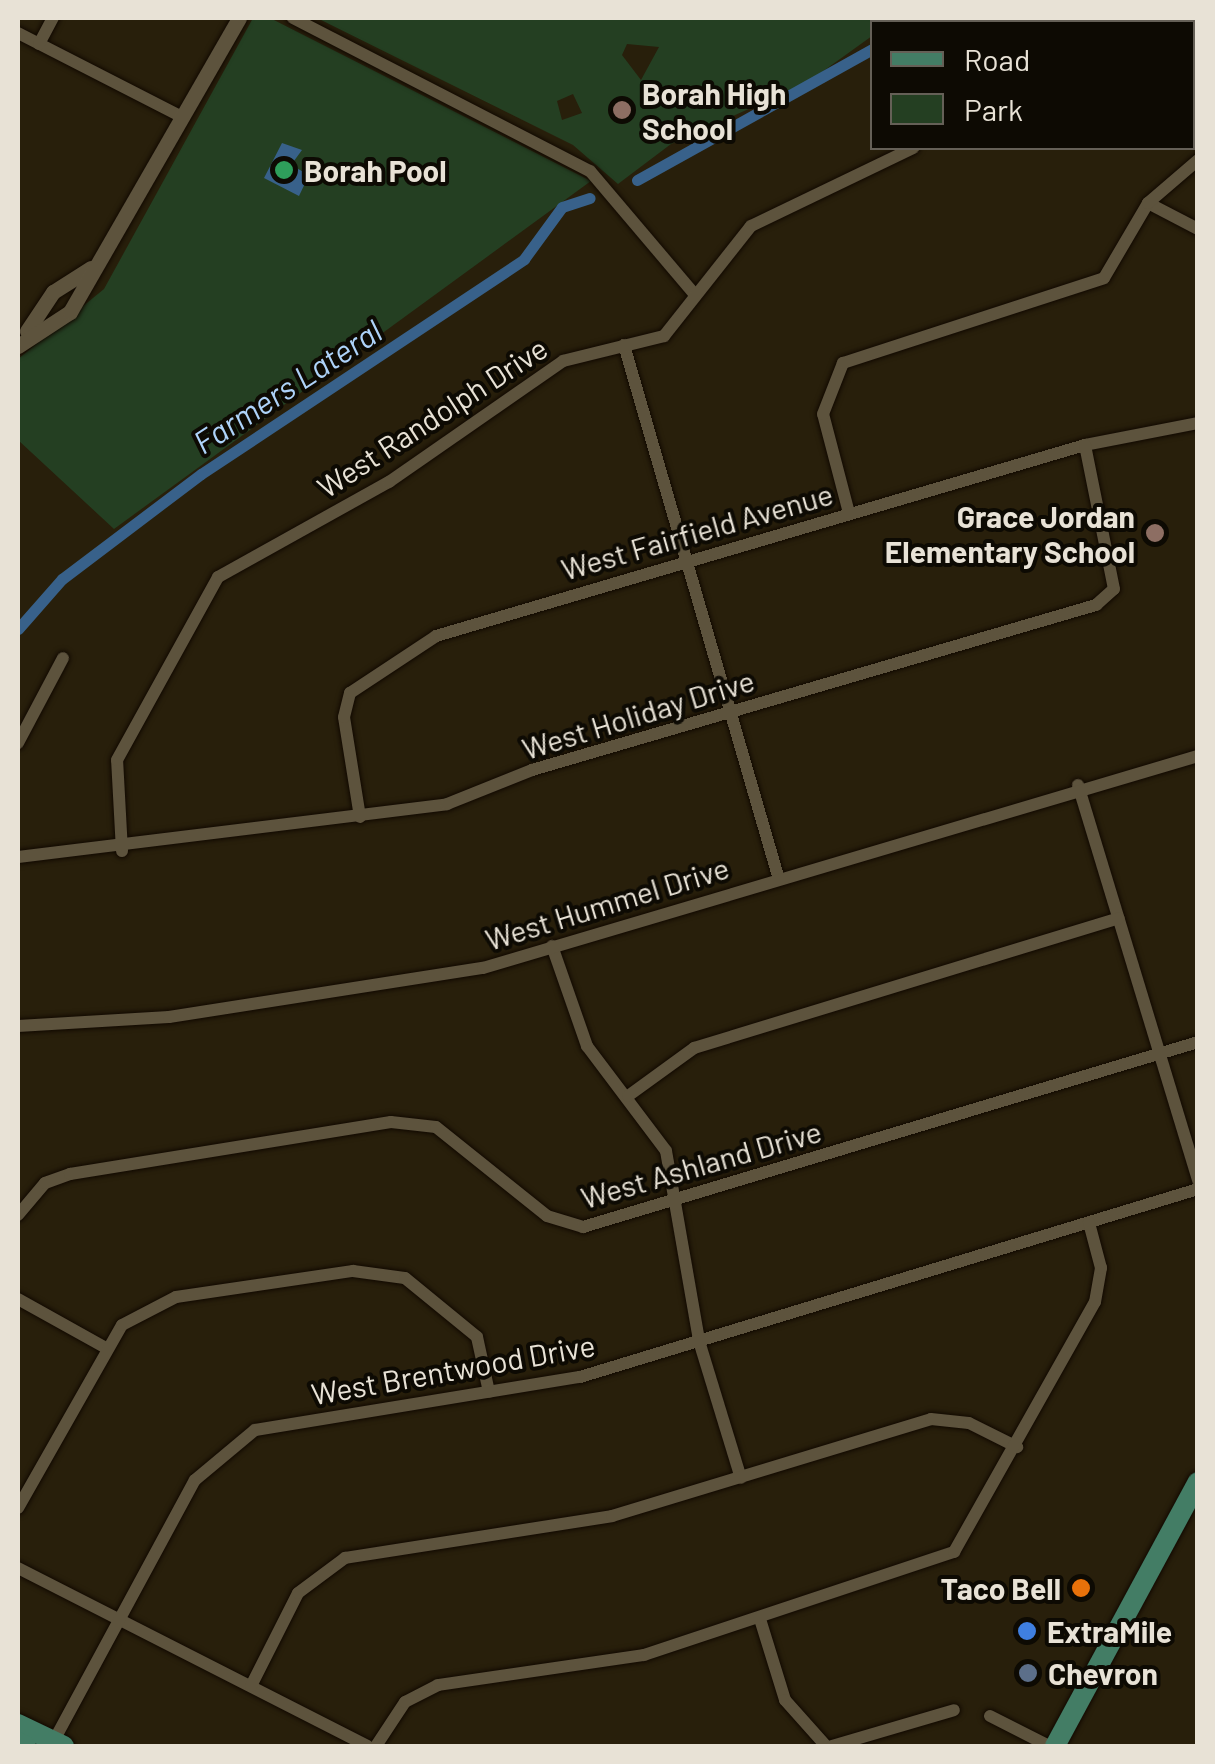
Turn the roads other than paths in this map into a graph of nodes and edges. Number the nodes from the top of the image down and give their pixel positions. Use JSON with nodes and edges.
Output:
{"nodes":[{"id":1,"x":52,"y":18,"type":"edge"},
{"id":2,"x":239,"y":18,"type":"edge"},
{"id":3,"x":293,"y":18,"type":"edge"},
{"id":4,"x":18,"y":33,"type":"edge"},
{"id":5,"x":39,"y":44,"type":"junction"},
{"id":6,"x":184,"y":118,"type":"junction"},
{"id":7,"x":909,"y":150,"type":"edge"},
{"id":8,"x":1198,"y":160,"type":"edge"},
{"id":9,"x":1148,"y":203,"type":"junction"},
{"id":10,"x":1198,"y":229,"type":"edge"},
{"id":11,"x":102,"y":260,"type":"junction"},
{"id":12,"x":695,"y":295,"type":"junction"},
{"id":13,"x":18,"y":344,"type":"edge"},
{"id":14,"x":624,"y":345,"type":"junction"},
{"id":15,"x":1198,"y":423,"type":"edge"},
{"id":16,"x":1085,"y":446,"type":"junction"},
{"id":17,"x":849,"y":513,"type":"junction"},
{"id":18,"x":687,"y":561,"type":"junction"},
{"id":19,"x":64,"y":658,"type":"dead end"},
{"id":20,"x":730,"y":712,"type":"junction"},
{"id":21,"x":18,"y":744,"type":"edge"},
{"id":22,"x":1198,"y":756,"type":"edge"},
{"id":23,"x":1078,"y":785,"type":"junction"},
{"id":24,"x":360,"y":817,"type":"junction"},
{"id":25,"x":122,"y":851,"type":"junction"},
{"id":26,"x":18,"y":857,"type":"edge"},
{"id":27,"x":778,"y":876,"type":"junction"},
{"id":28,"x":1118,"y":918,"type":"junction"},
{"id":29,"x":552,"y":946,"type":"junction"},
{"id":30,"x":18,"y":1026,"type":"edge"},
{"id":31,"x":1198,"y":1042,"type":"edge"},
{"id":32,"x":1156,"y":1054,"type":"junction"},
{"id":33,"x":628,"y":1096,"type":"junction"},
{"id":34,"x":1198,"y":1185,"type":"edge"},
{"id":35,"x":680,"y":1198,"type":"junction"},
{"id":36,"x":18,"y":1215,"type":"edge"},
{"id":37,"x":1089,"y":1223,"type":"junction"},
{"id":38,"x":18,"y":1299,"type":"edge"},
{"id":39,"x":699,"y":1341,"type":"junction"},
{"id":40,"x":106,"y":1348,"type":"junction"},
{"id":41,"x":489,"y":1392,"type":"junction"},
{"id":42,"x":1017,"y":1446,"type":"junction"},
{"id":43,"x":741,"y":1478,"type":"junction"},
{"id":44,"x":1198,"y":1482,"type":"edge"},
{"id":45,"x":18,"y":1508,"type":"edge"},
{"id":46,"x":18,"y":1568,"type":"edge"},
{"id":47,"x":760,"y":1619,"type":"junction"},
{"id":48,"x":120,"y":1621,"type":"junction"},
{"id":49,"x":250,"y":1686,"type":"junction"},
{"id":50,"x":954,"y":1710,"type":"dead end"},
{"id":51,"x":990,"y":1716,"type":"dead end"},
{"id":52,"x":18,"y":1724,"type":"edge"},
{"id":53,"x":18,"y":1742,"type":"edge"},
{"id":54,"x":56,"y":1745,"type":"edge"},
{"id":55,"x":26,"y":1746,"type":"edge"},
{"id":56,"x":367,"y":1746,"type":"edge"},
{"id":57,"x":376,"y":1746,"type":"edge"},
{"id":58,"x":829,"y":1746,"type":"edge"},
{"id":59,"x":1052,"y":1746,"type":"edge"}],
"edges":[{"from":1,"to":5,"type":"street"},
{"from":2,"to":6,"type":"street"},
{"from":3,"to":12,"type":"street"},
{"from":4,"to":5,"type":"street"},
{"from":5,"to":6,"type":"street"},
{"from":6,"to":11,"type":"street"},
{"from":7,"to":12,"type":"street","name":"West Randolph Drive"},
{"from":8,"to":9,"type":"street"},
{"from":9,"to":10,"type":"street"},
{"from":9,"to":17,"type":"street"},
{"from":11,"to":13,"type":"street"},
{"from":11,"to":13,"type":"street"},
{"from":12,"to":14,"type":"street","name":"West Randolph Drive"},
{"from":14,"to":18,"type":"street"},
{"from":14,"to":25,"type":"street","name":"West Randolph Drive"},
{"from":15,"to":16,"type":"street","name":"West Fairfield Avenue"},
{"from":16,"to":17,"type":"street","name":"West Fairfield Avenue"},
{"from":16,"to":20,"type":"street","name":"West Holiday Drive"},
{"from":17,"to":18,"type":"street","name":"West Fairfield Avenue"},
{"from":18,"to":20,"type":"street"},
{"from":18,"to":24,"type":"street","name":"West Fairfield Avenue"},
{"from":19,"to":21,"type":"street"},
{"from":20,"to":24,"type":"street","name":"West Holiday Drive"},
{"from":20,"to":27,"type":"street"},
{"from":22,"to":23,"type":"street","name":"West Hummel Drive"},
{"from":23,"to":27,"type":"street","name":"West Hummel Drive"},
{"from":23,"to":28,"type":"street"},
{"from":24,"to":25,"type":"street","name":"West Holiday Drive"},
{"from":25,"to":26,"type":"street","name":"West Holiday Drive"},
{"from":27,"to":29,"type":"street","name":"West Hummel Drive"},
{"from":28,"to":32,"type":"street"},
{"from":28,"to":33,"type":"street"},
{"from":29,"to":30,"type":"street","name":"West Hummel Drive"},
{"from":29,"to":33,"type":"street"},
{"from":31,"to":32,"type":"street","name":"West Ashland Drive"},
{"from":32,"to":34,"type":"street"},
{"from":32,"to":35,"type":"street","name":"West Ashland Drive"},
{"from":33,"to":35,"type":"street"},
{"from":34,"to":37,"type":"street","name":"West Brentwood Drive"},
{"from":35,"to":36,"type":"street","name":"West Ashland Drive"},
{"from":35,"to":39,"type":"street"},
{"from":37,"to":39,"type":"street","name":"West Brentwood Drive"},
{"from":37,"to":42,"type":"street"},
{"from":38,"to":40,"type":"street"},
{"from":39,"to":41,"type":"street","name":"West Brentwood Drive"},
{"from":39,"to":43,"type":"street"},
{"from":40,"to":41,"type":"street"},
{"from":40,"to":45,"type":"street"},
{"from":41,"to":48,"type":"street","name":"West Brentwood Drive"},
{"from":42,"to":43,"type":"street"},
{"from":42,"to":47,"type":"street"},
{"from":43,"to":49,"type":"street"},
{"from":44,"to":59,"type":"main road"},
{"from":46,"to":48,"type":"street"},
{"from":47,"to":57,"type":"street"},
{"from":47,"to":58,"type":"street"},
{"from":48,"to":49,"type":"street"},
{"from":48,"to":54,"type":"street","name":"West Brentwood Drive"},
{"from":49,"to":56,"type":"street"},
{"from":50,"to":58,"type":"street"},
{"from":51,"to":59,"type":"street"},
{"from":52,"to":54,"type":"main road"},
{"from":53,"to":55,"type":"main road"}]}
